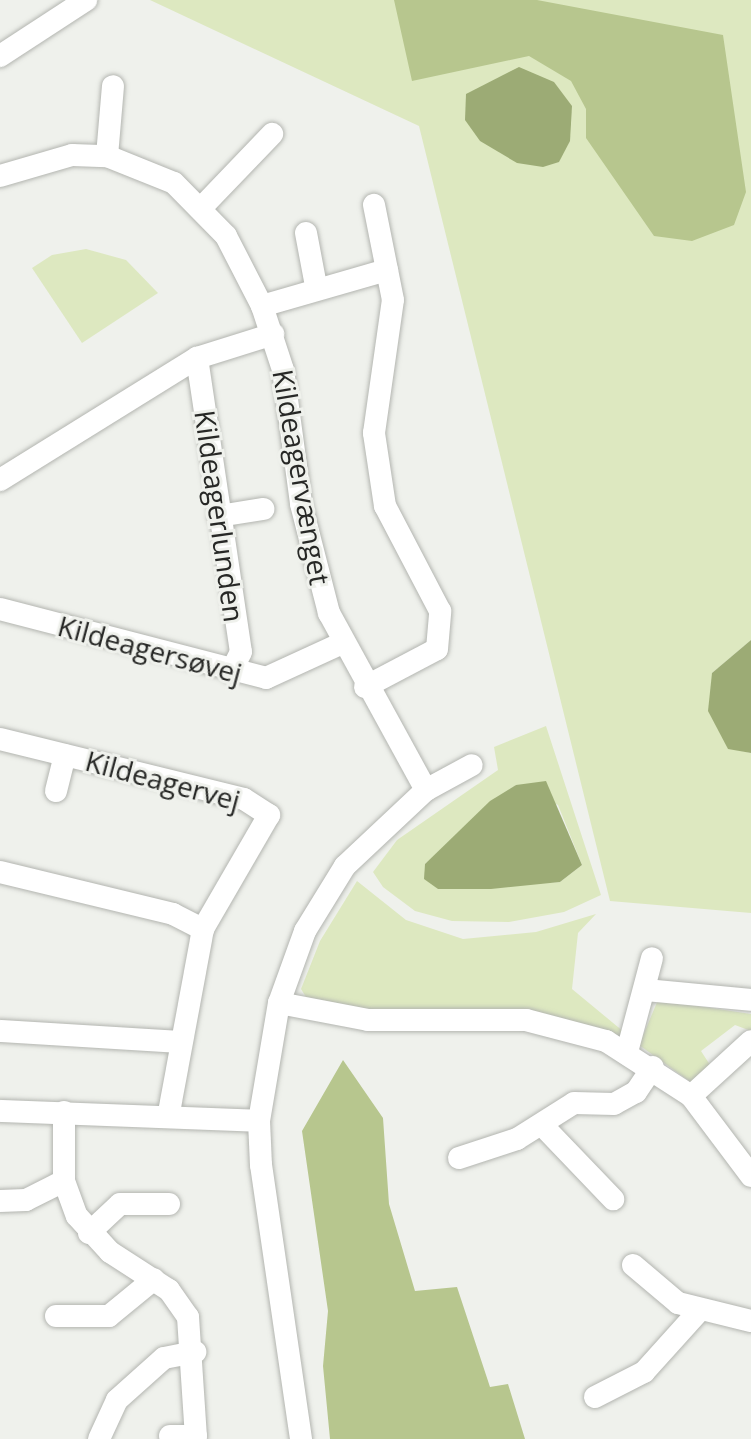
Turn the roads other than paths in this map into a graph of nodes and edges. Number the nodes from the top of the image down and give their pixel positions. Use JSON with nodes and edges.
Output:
{"nodes":[{"id":1,"x":86,"y":0,"type":"edge"},
{"id":2,"x":0,"y":56,"type":"edge"},
{"id":3,"x":113,"y":86,"type":"dead end"},
{"id":4,"x":272,"y":134,"type":"dead end"},
{"id":5,"x":107,"y":156,"type":"junction"},
{"id":6,"x":0,"y":176,"type":"edge"},
{"id":7,"x":374,"y":205,"type":"dead end"},
{"id":8,"x":203,"y":206,"type":"junction"},
{"id":9,"x":306,"y":233,"type":"dead end"},
{"id":10,"x":387,"y":270,"type":"junction"},
{"id":11,"x":316,"y":286,"type":"junction"},
{"id":12,"x":262,"y":306,"type":"junction"},
{"id":13,"x":273,"y":334,"type":"junction"},
{"id":14,"x":197,"y":358,"type":"junction"},
{"id":15,"x":0,"y":480,"type":"edge"},
{"id":16,"x":263,"y":509,"type":"dead end"},
{"id":17,"x":219,"y":516,"type":"junction"},
{"id":18,"x":0,"y":609,"type":"edge"},
{"id":19,"x":342,"y":643,"type":"junction"},
{"id":20,"x":231,"y":672,"type":"junction"},
{"id":21,"x":365,"y":687,"type":"junction"},
{"id":22,"x":0,"y":739,"type":"edge"},
{"id":23,"x":65,"y":755,"type":"junction"},
{"id":24,"x":472,"y":765,"type":"dead end"},
{"id":25,"x":426,"y":790,"type":"junction"},
{"id":26,"x":56,"y":791,"type":"dead end"},
{"id":27,"x":0,"y":872,"type":"edge"},
{"id":28,"x":203,"y":929,"type":"junction"},
{"id":29,"x":652,"y":958,"type":"dead end"},
{"id":30,"x":646,"y":990,"type":"junction"},
{"id":31,"x":751,"y":1000,"type":"edge"},
{"id":32,"x":279,"y":1003,"type":"junction"},
{"id":33,"x":0,"y":1031,"type":"edge"},
{"id":34,"x":751,"y":1041,"type":"edge"},
{"id":35,"x":178,"y":1042,"type":"junction"},
{"id":36,"x":627,"y":1052,"type":"junction"},
{"id":37,"x":653,"y":1067,"type":"junction"},
{"id":38,"x":691,"y":1096,"type":"junction"},
{"id":39,"x":0,"y":1111,"type":"edge"},
{"id":40,"x":64,"y":1112,"type":"junction"},
{"id":41,"x":168,"y":1117,"type":"junction"},
{"id":42,"x":259,"y":1121,"type":"junction"},
{"id":43,"x":542,"y":1125,"type":"junction"},
{"id":44,"x":459,"y":1158,"type":"dead end"},
{"id":45,"x":751,"y":1176,"type":"edge"},
{"id":46,"x":64,"y":1181,"type":"junction"},
{"id":47,"x":613,"y":1199,"type":"dead end"},
{"id":48,"x":0,"y":1201,"type":"edge"},
{"id":49,"x":169,"y":1204,"type":"dead end"},
{"id":50,"x":89,"y":1233,"type":"junction"},
{"id":51,"x":633,"y":1265,"type":"dead end"},
{"id":52,"x":154,"y":1279,"type":"junction"},
{"id":53,"x":699,"y":1311,"type":"junction"},
{"id":54,"x":56,"y":1316,"type":"dead end"},
{"id":55,"x":751,"y":1321,"type":"edge"},
{"id":56,"x":195,"y":1352,"type":"junction"},
{"id":57,"x":595,"y":1397,"type":"dead end"},
{"id":58,"x":170,"y":1436,"type":"dead end"},
{"id":59,"x":99,"y":1439,"type":"edge"},
{"id":60,"x":301,"y":1439,"type":"edge"}],
"edges":[{"from":1,"to":2,"type":"street"},
{"from":3,"to":5,"type":"street"},
{"from":4,"to":8,"type":"street"},
{"from":5,"to":6,"type":"street","name":"Kildeagervænget"},
{"from":5,"to":8,"type":"street","name":"Kildeagervænget"},
{"from":7,"to":10,"type":"street"},
{"from":8,"to":12,"type":"street","name":"Kildeagervænget"},
{"from":9,"to":11,"type":"street"},
{"from":10,"to":11,"type":"street"},
{"from":10,"to":21,"type":"street"},
{"from":11,"to":12,"type":"street"},
{"from":12,"to":13,"type":"street","name":"Kildeagervænget"},
{"from":13,"to":14,"type":"street"},
{"from":13,"to":19,"type":"street","name":"Kildeagervænget"},
{"from":14,"to":15,"type":"street"},
{"from":14,"to":17,"type":"street","name":"Kildeagerlunden"},
{"from":16,"to":17,"type":"street"},
{"from":17,"to":20,"type":"street","name":"Kildeagerlunden"},
{"from":18,"to":20,"type":"street","name":"Kildeagersøvej"},
{"from":19,"to":20,"type":"street","name":"Kildeagersøvej"},
{"from":19,"to":21,"type":"street","name":"Kildeagervænget"},
{"from":21,"to":25,"type":"street","name":"Kildeagervænget"},
{"from":22,"to":23,"type":"street","name":"Kildeagervej"},
{"from":23,"to":26,"type":"street","name":"Kildeagervej"},
{"from":23,"to":28,"type":"street","name":"Kildeagervej"},
{"from":24,"to":25,"type":"street"},
{"from":25,"to":32,"type":"street"},
{"from":27,"to":28,"type":"street"},
{"from":28,"to":35,"type":"street","name":"Kildeagervej"},
{"from":29,"to":30,"type":"street"},
{"from":30,"to":31,"type":"street"},
{"from":30,"to":36,"type":"street"},
{"from":32,"to":36,"type":"street"},
{"from":32,"to":42,"type":"street"},
{"from":33,"to":35,"type":"street"},
{"from":34,"to":38,"type":"street"},
{"from":35,"to":41,"type":"street","name":"Kildeagervej"},
{"from":36,"to":37,"type":"street"},
{"from":37,"to":38,"type":"street"},
{"from":37,"to":43,"type":"street"},
{"from":38,"to":45,"type":"street"},
{"from":39,"to":40,"type":"street"},
{"from":40,"to":41,"type":"street"},
{"from":40,"to":46,"type":"street"},
{"from":41,"to":42,"type":"street"},
{"from":42,"to":60,"type":"street"},
{"from":43,"to":44,"type":"street"},
{"from":43,"to":47,"type":"street"},
{"from":46,"to":48,"type":"street"},
{"from":46,"to":50,"type":"street"},
{"from":49,"to":50,"type":"street"},
{"from":50,"to":52,"type":"street"},
{"from":51,"to":53,"type":"street"},
{"from":52,"to":54,"type":"street"},
{"from":52,"to":56,"type":"street"},
{"from":53,"to":55,"type":"street"},
{"from":53,"to":57,"type":"street"},
{"from":56,"to":58,"type":"street"},
{"from":56,"to":59,"type":"street"}]}
